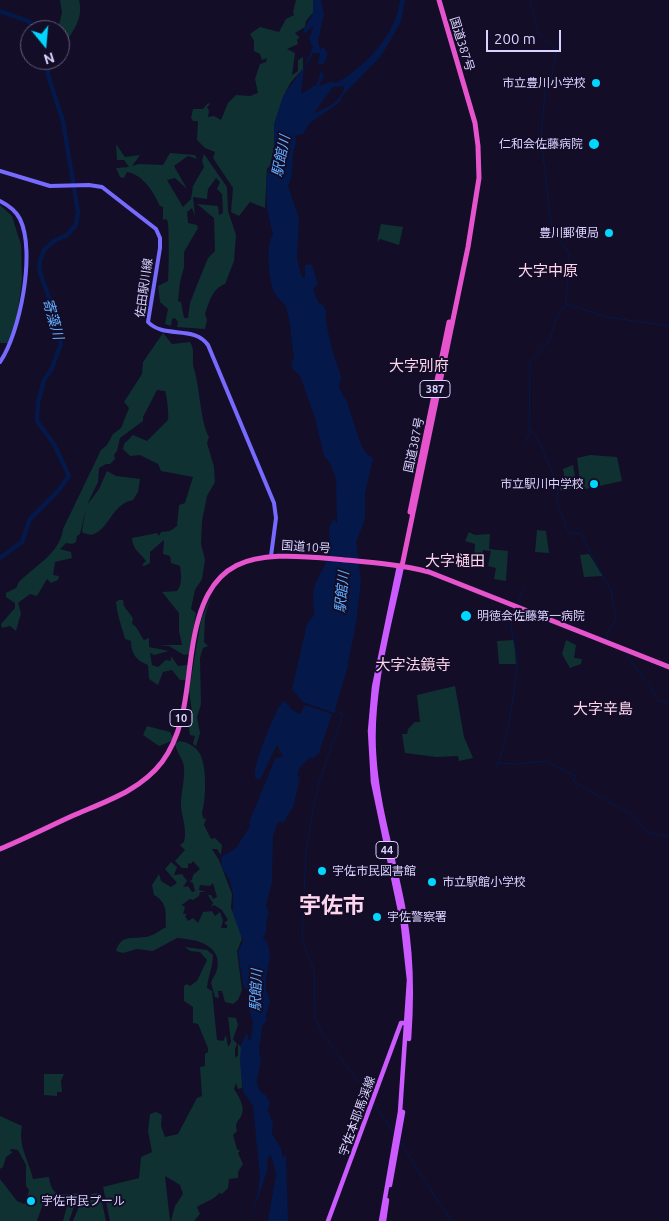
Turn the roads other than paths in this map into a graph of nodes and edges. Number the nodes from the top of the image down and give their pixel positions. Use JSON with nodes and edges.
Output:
{"nodes":[{"id":1,"x":438,"y":0,"type":"edge"},
{"id":2,"x":0,"y":171,"type":"edge"},
{"id":3,"x":0,"y":201,"type":"edge"},
{"id":4,"x":0,"y":362,"type":"edge"},
{"id":5,"x":271,"y":556,"type":"junction"},
{"id":6,"x":401,"y":566,"type":"junction"},
{"id":7,"x":669,"y":667,"type":"edge"},
{"id":8,"x":0,"y":849,"type":"edge"},
{"id":9,"x":409,"y":1023,"type":"junction"},
{"id":10,"x":328,"y":1221,"type":"edge"},
{"id":11,"x":382,"y":1221,"type":"edge"}],
"edges":[{"from":1,"to":6,"type":"highway","name":"国道387号","number":"387"},
{"from":2,"to":5,"type":"main road","name":"佐田駅川線"},
{"from":3,"to":4,"type":"main road"},
{"from":5,"to":6,"type":"highway","name":"国道10号","number":"10"},
{"from":5,"to":8,"type":"highway","name":"国道10号","number":"10"},
{"from":6,"to":7,"type":"highway","name":"国道10号","number":"10"},
{"from":6,"to":9,"type":"main road","number":"44"},
{"from":9,"to":10,"type":"main road","name":"宇佐本耶馬渓線"},
{"from":9,"to":11,"type":"main road","number":"44"},
{"from":9,"to":11,"type":"main road","number":"44"}]}
